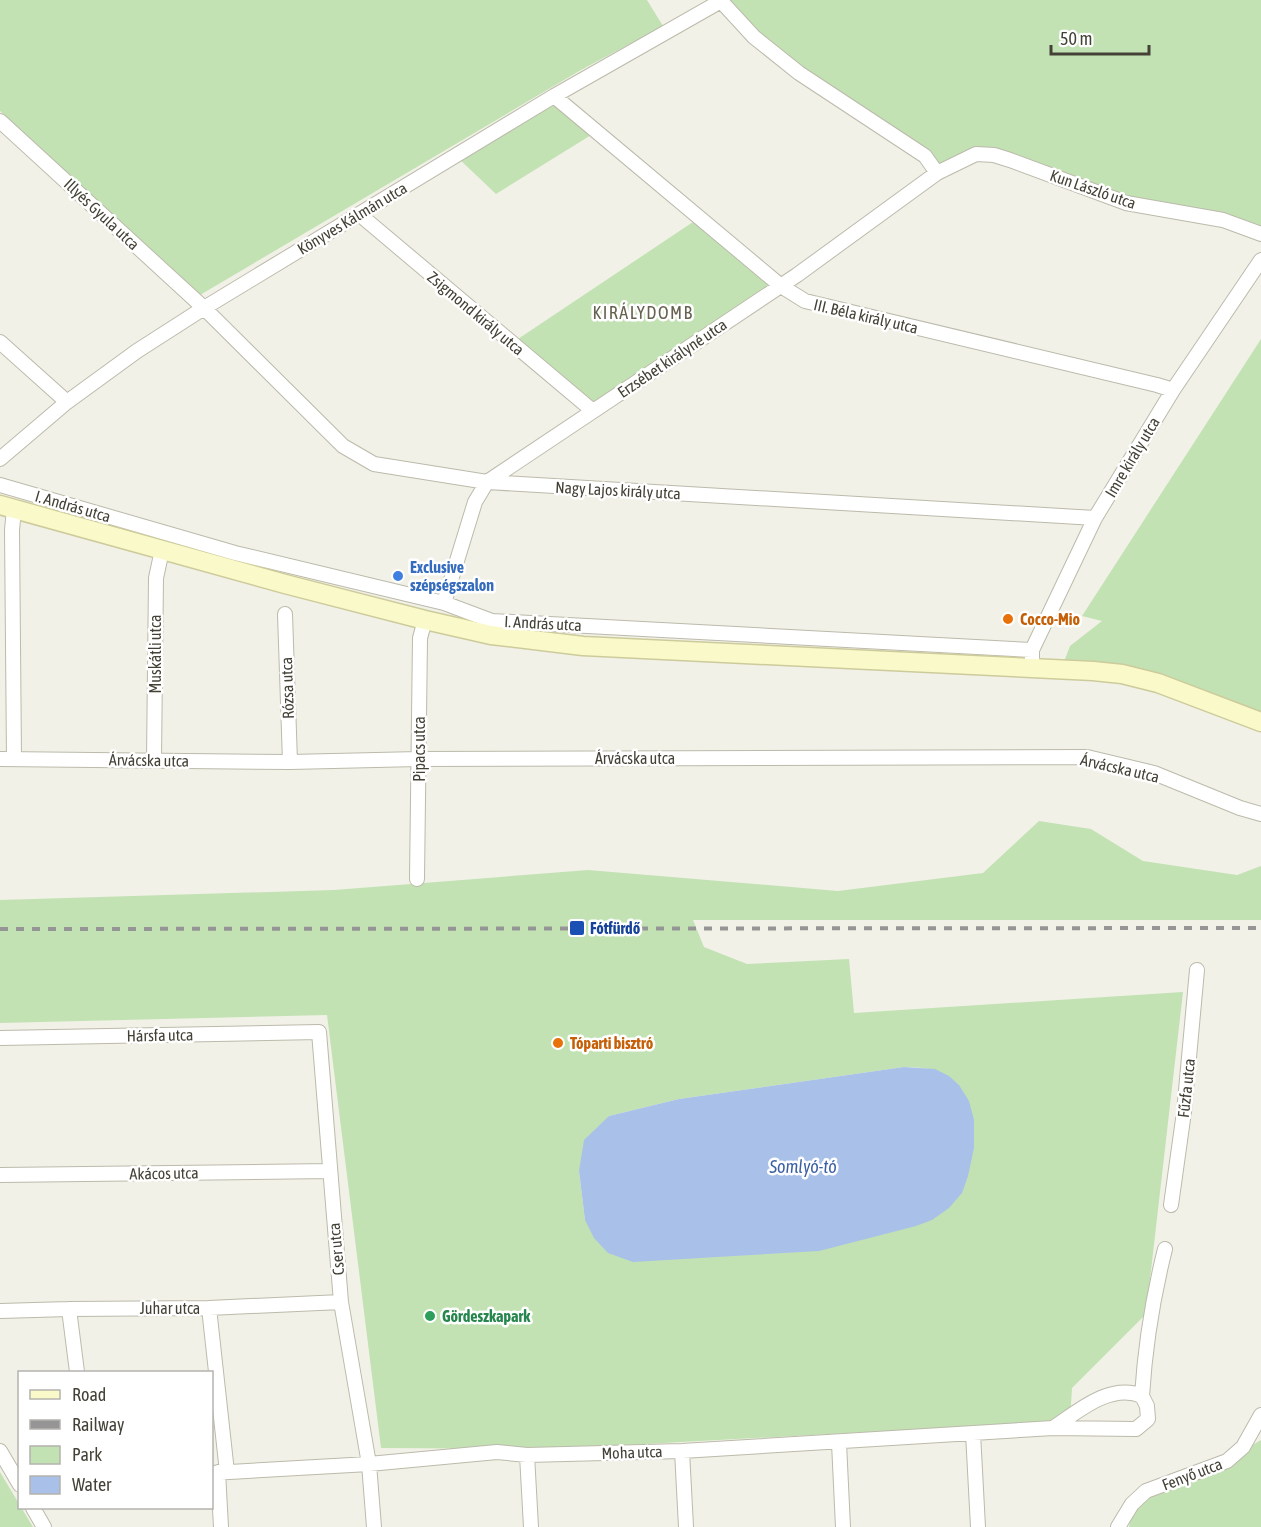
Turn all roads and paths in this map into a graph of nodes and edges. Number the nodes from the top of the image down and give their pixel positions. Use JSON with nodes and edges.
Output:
{"nodes":[{"id":1,"x":721,"y":0,"type":"edge"},
{"id":2,"x":554,"y":96,"type":"junction"},
{"id":3,"x":0,"y":121,"type":"edge"},
{"id":4,"x":962,"y":161,"type":"joint"},
{"id":5,"x":937,"y":173,"type":"junction"},
{"id":6,"x":359,"y":214,"type":"junction"},
{"id":7,"x":1261,"y":234,"type":"edge"},
{"id":8,"x":1261,"y":260,"type":"edge"},
{"id":9,"x":781,"y":286,"type":"junction"},
{"id":10,"x":204,"y":308,"type":"junction"},
{"id":11,"x":0,"y":342,"type":"edge"},
{"id":12,"x":1173,"y":390,"type":"junction"},
{"id":13,"x":67,"y":402,"type":"junction"},
{"id":14,"x":593,"y":411,"type":"junction"},
{"id":15,"x":0,"y":459,"type":"edge"},
{"id":16,"x":487,"y":482,"type":"junction"},
{"id":17,"x":0,"y":485,"type":"edge"},
{"id":18,"x":7,"y":507,"type":"edge"},
{"id":19,"x":1095,"y":518,"type":"junction"},
{"id":20,"x":162,"y":550,"type":"junction"},
{"id":21,"x":444,"y":603,"type":"junction"},
{"id":22,"x":285,"y":614,"type":"dead end"},
{"id":23,"x":425,"y":620,"type":"junction"},
{"id":24,"x":1032,"y":659,"type":"junction"},
{"id":25,"x":1261,"y":722,"type":"edge"},
{"id":26,"x":7,"y":759,"type":"edge"},
{"id":27,"x":154,"y":759,"type":"junction"},
{"id":28,"x":419,"y":759,"type":"junction"},
{"id":29,"x":290,"y":762,"type":"junction"},
{"id":30,"x":1261,"y":814,"type":"edge"},
{"id":31,"x":417,"y":879,"type":"dead end"},
{"id":32,"x":1197,"y":970,"type":"dead end"},
{"id":33,"x":319,"y":1032,"type":"joint"},
{"id":34,"x":0,"y":1038,"type":"edge"},
{"id":35,"x":329,"y":1171,"type":"junction"},
{"id":36,"x":0,"y":1175,"type":"edge"},
{"id":37,"x":1171,"y":1205,"type":"dead end"},
{"id":38,"x":1165,"y":1249,"type":"dead end"},
{"id":39,"x":341,"y":1302,"type":"junction"},
{"id":40,"x":209,"y":1308,"type":"junction"},
{"id":41,"x":69,"y":1309,"type":"junction"},
{"id":42,"x":0,"y":1311,"type":"edge"},
{"id":43,"x":77,"y":1371,"type":"edge"},
{"id":44,"x":213,"y":1371,"type":"edge"},
{"id":45,"x":213,"y":1374,"type":"edge"},
{"id":46,"x":1142,"y":1396,"type":"junction"},
{"id":47,"x":1261,"y":1416,"type":"edge"},
{"id":48,"x":1053,"y":1428,"type":"junction"},
{"id":49,"x":973,"y":1433,"type":"junction"},
{"id":50,"x":839,"y":1443,"type":"junction"},
{"id":51,"x":0,"y":1451,"type":"edge"},
{"id":52,"x":682,"y":1451,"type":"junction"},
{"id":53,"x":527,"y":1455,"type":"junction"},
{"id":54,"x":369,"y":1464,"type":"junction"},
{"id":55,"x":219,"y":1473,"type":"edge"},
{"id":56,"x":18,"y":1482,"type":"edge"},
{"id":57,"x":34,"y":1509,"type":"edge"},
{"id":58,"x":44,"y":1527,"type":"edge"},
{"id":59,"x":221,"y":1527,"type":"edge"},
{"id":60,"x":374,"y":1527,"type":"edge"},
{"id":61,"x":531,"y":1527,"type":"edge"},
{"id":62,"x":686,"y":1527,"type":"edge"},
{"id":63,"x":843,"y":1527,"type":"edge"},
{"id":64,"x":978,"y":1527,"type":"edge"},
{"id":65,"x":1118,"y":1527,"type":"edge"}],
"edges":[{"from":1,"to":2,"type":"street","name":"Könyves Kálmán utca"},
{"from":1,"to":5,"type":"street"},
{"from":2,"to":6,"type":"street","name":"Könyves Kálmán utca"},
{"from":2,"to":9,"type":"street","name":"III. Béla király utca"},
{"from":3,"to":10,"type":"street","name":"Illyés Gyula utca"},
{"from":4,"to":5,"type":"street","name":"Erzsébet királyné utca"},
{"from":4,"to":7,"type":"street","name":"Kun László utca"},
{"from":5,"to":9,"type":"street","name":"Erzsébet királyné utca"},
{"from":6,"to":10,"type":"street","name":"Könyves Kálmán utca"},
{"from":6,"to":14,"type":"street","name":"Zsigmond király utca"},
{"from":8,"to":12,"type":"street","name":"Imre király utca"},
{"from":9,"to":12,"type":"street","name":"III. Béla király utca"},
{"from":9,"to":14,"type":"street","name":"Erzsébet királyné utca"},
{"from":10,"to":13,"type":"street","name":"Könyves Kálmán utca"},
{"from":10,"to":16,"type":"street","name":"Nagy Lajos király utca"},
{"from":11,"to":13,"type":"street"},
{"from":12,"to":19,"type":"street","name":"Imre király utca"},
{"from":13,"to":15,"type":"street","name":"Könyves Kálmán utca"},
{"from":14,"to":16,"type":"street","name":"Erzsébet királyné utca"},
{"from":16,"to":19,"type":"street","name":"Nagy Lajos király utca"},
{"from":16,"to":21,"type":"street","name":"Erzsébet királyné utca"},
{"from":17,"to":21,"type":"street","name":"I. András utca"},
{"from":18,"to":20,"type":"main road","name":"I. András utca"},
{"from":18,"to":26,"type":"street"},
{"from":19,"to":24,"type":"street","name":"Imre király utca"},
{"from":20,"to":23,"type":"main road","name":"I. András utca"},
{"from":20,"to":27,"type":"street","name":"Muskátli utca"},
{"from":21,"to":24,"type":"street","name":"I. András utca"},
{"from":22,"to":29,"type":"street","name":"Rózsa utca"},
{"from":23,"to":24,"type":"main road","name":"I. András utca"},
{"from":23,"to":28,"type":"street","name":"Pipacs utca"},
{"from":24,"to":25,"type":"main road"},
{"from":26,"to":27,"type":"street","name":"Árvácska utca"},
{"from":27,"to":29,"type":"street","name":"Árvácska utca"},
{"from":28,"to":29,"type":"street","name":"Árvácska utca"},
{"from":28,"to":30,"type":"street","name":"Árvácska utca"},
{"from":28,"to":31,"type":"street","name":"Pipacs utca"},
{"from":32,"to":37,"type":"street","name":"Fűzfa utca"},
{"from":33,"to":34,"type":"street","name":"Hársfa utca"},
{"from":33,"to":35,"type":"street","name":"Cser utca"},
{"from":35,"to":36,"type":"street","name":"Akácos utca"},
{"from":35,"to":39,"type":"street","name":"Cser utca"},
{"from":38,"to":46,"type":"street"},
{"from":39,"to":40,"type":"street","name":"Juhar utca"},
{"from":39,"to":54,"type":"street","name":"Cser utca"},
{"from":40,"to":41,"type":"street","name":"Juhar utca"},
{"from":40,"to":44,"type":"street"},
{"from":41,"to":42,"type":"street","name":"Juhar utca"},
{"from":41,"to":43,"type":"street"},
{"from":45,"to":55,"type":"street"},
{"from":46,"to":48,"type":"street"},
{"from":46,"to":48,"type":"street","name":"Moha utca"},
{"from":47,"to":65,"type":"street","name":"Fenyő utca"},
{"from":48,"to":49,"type":"street","name":"Moha utca"},
{"from":49,"to":50,"type":"street","name":"Moha utca"},
{"from":49,"to":64,"type":"street"},
{"from":50,"to":52,"type":"street","name":"Moha utca"},
{"from":50,"to":63,"type":"street"},
{"from":51,"to":56,"type":"street"},
{"from":52,"to":53,"type":"street","name":"Moha utca"},
{"from":52,"to":62,"type":"street"},
{"from":53,"to":54,"type":"street","name":"Moha utca"},
{"from":53,"to":61,"type":"street"},
{"from":54,"to":55,"type":"street","name":"Moha utca"},
{"from":54,"to":60,"type":"street","name":"Cser utca"},
{"from":55,"to":59,"type":"street"},
{"from":57,"to":58,"type":"street"}]}
